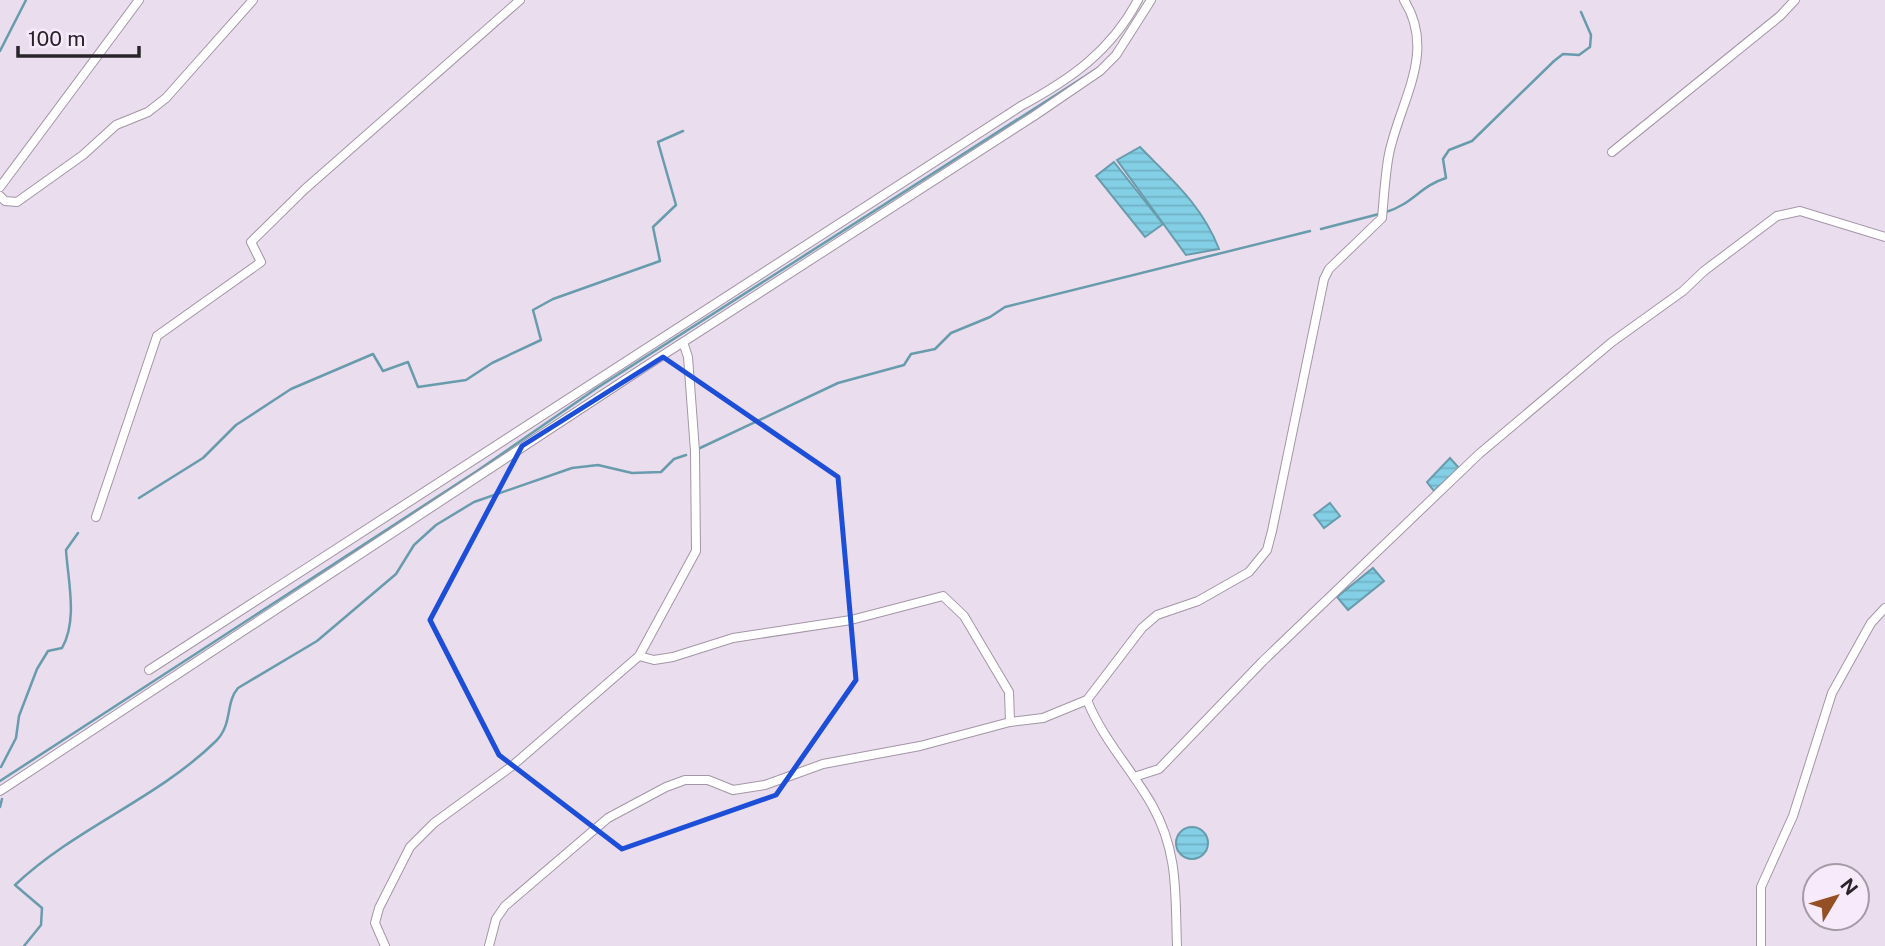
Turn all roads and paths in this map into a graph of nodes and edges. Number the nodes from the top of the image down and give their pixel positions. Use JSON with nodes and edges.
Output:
{"nodes":[{"id":1,"x":139,"y":0,"type":"edge"},
{"id":2,"x":253,"y":0,"type":"edge"},
{"id":3,"x":520,"y":0,"type":"edge"},
{"id":4,"x":1138,"y":0,"type":"edge"},
{"id":5,"x":1151,"y":0,"type":"edge"},
{"id":6,"x":1404,"y":0,"type":"edge"},
{"id":7,"x":1412,"y":0,"type":"edge"},
{"id":8,"x":1795,"y":0,"type":"edge"},
{"id":9,"x":1411,"y":10,"type":"junction"},
{"id":10,"x":1612,"y":152,"type":"dead end"},
{"id":11,"x":0,"y":187,"type":"edge"},
{"id":12,"x":0,"y":196,"type":"edge"},
{"id":13,"x":1885,"y":237,"type":"edge"},
{"id":14,"x":684,"y":345,"type":"junction"},
{"id":15,"x":96,"y":517,"type":"dead end"},
{"id":16,"x":1885,"y":608,"type":"edge"},
{"id":17,"x":639,"y":656,"type":"junction"},
{"id":18,"x":149,"y":670,"type":"dead end"},
{"id":19,"x":1087,"y":701,"type":"junction"},
{"id":20,"x":1010,"y":722,"type":"junction"},
{"id":21,"x":1134,"y":777,"type":"junction"},
{"id":22,"x":0,"y":791,"type":"edge"},
{"id":23,"x":385,"y":946,"type":"edge"},
{"id":24,"x":489,"y":946,"type":"edge"},
{"id":25,"x":1177,"y":946,"type":"edge"},
{"id":26,"x":1761,"y":946,"type":"edge"}],
"edges":[{"from":1,"to":11,"type":"street"},
{"from":2,"to":12,"type":"street"},
{"from":3,"to":15,"type":"street"},
{"from":4,"to":18,"type":"street"},
{"from":5,"to":14,"type":"street"},
{"from":6,"to":9,"type":"street"},
{"from":7,"to":9,"type":"street"},
{"from":8,"to":10,"type":"street"},
{"from":9,"to":19,"type":"street"},
{"from":13,"to":21,"type":"street"},
{"from":14,"to":17,"type":"street"},
{"from":14,"to":22,"type":"street"},
{"from":16,"to":26,"type":"street"},
{"from":17,"to":20,"type":"street"},
{"from":17,"to":23,"type":"street"},
{"from":19,"to":20,"type":"street"},
{"from":19,"to":21,"type":"street"},
{"from":20,"to":24,"type":"street"},
{"from":21,"to":25,"type":"street"}]}
